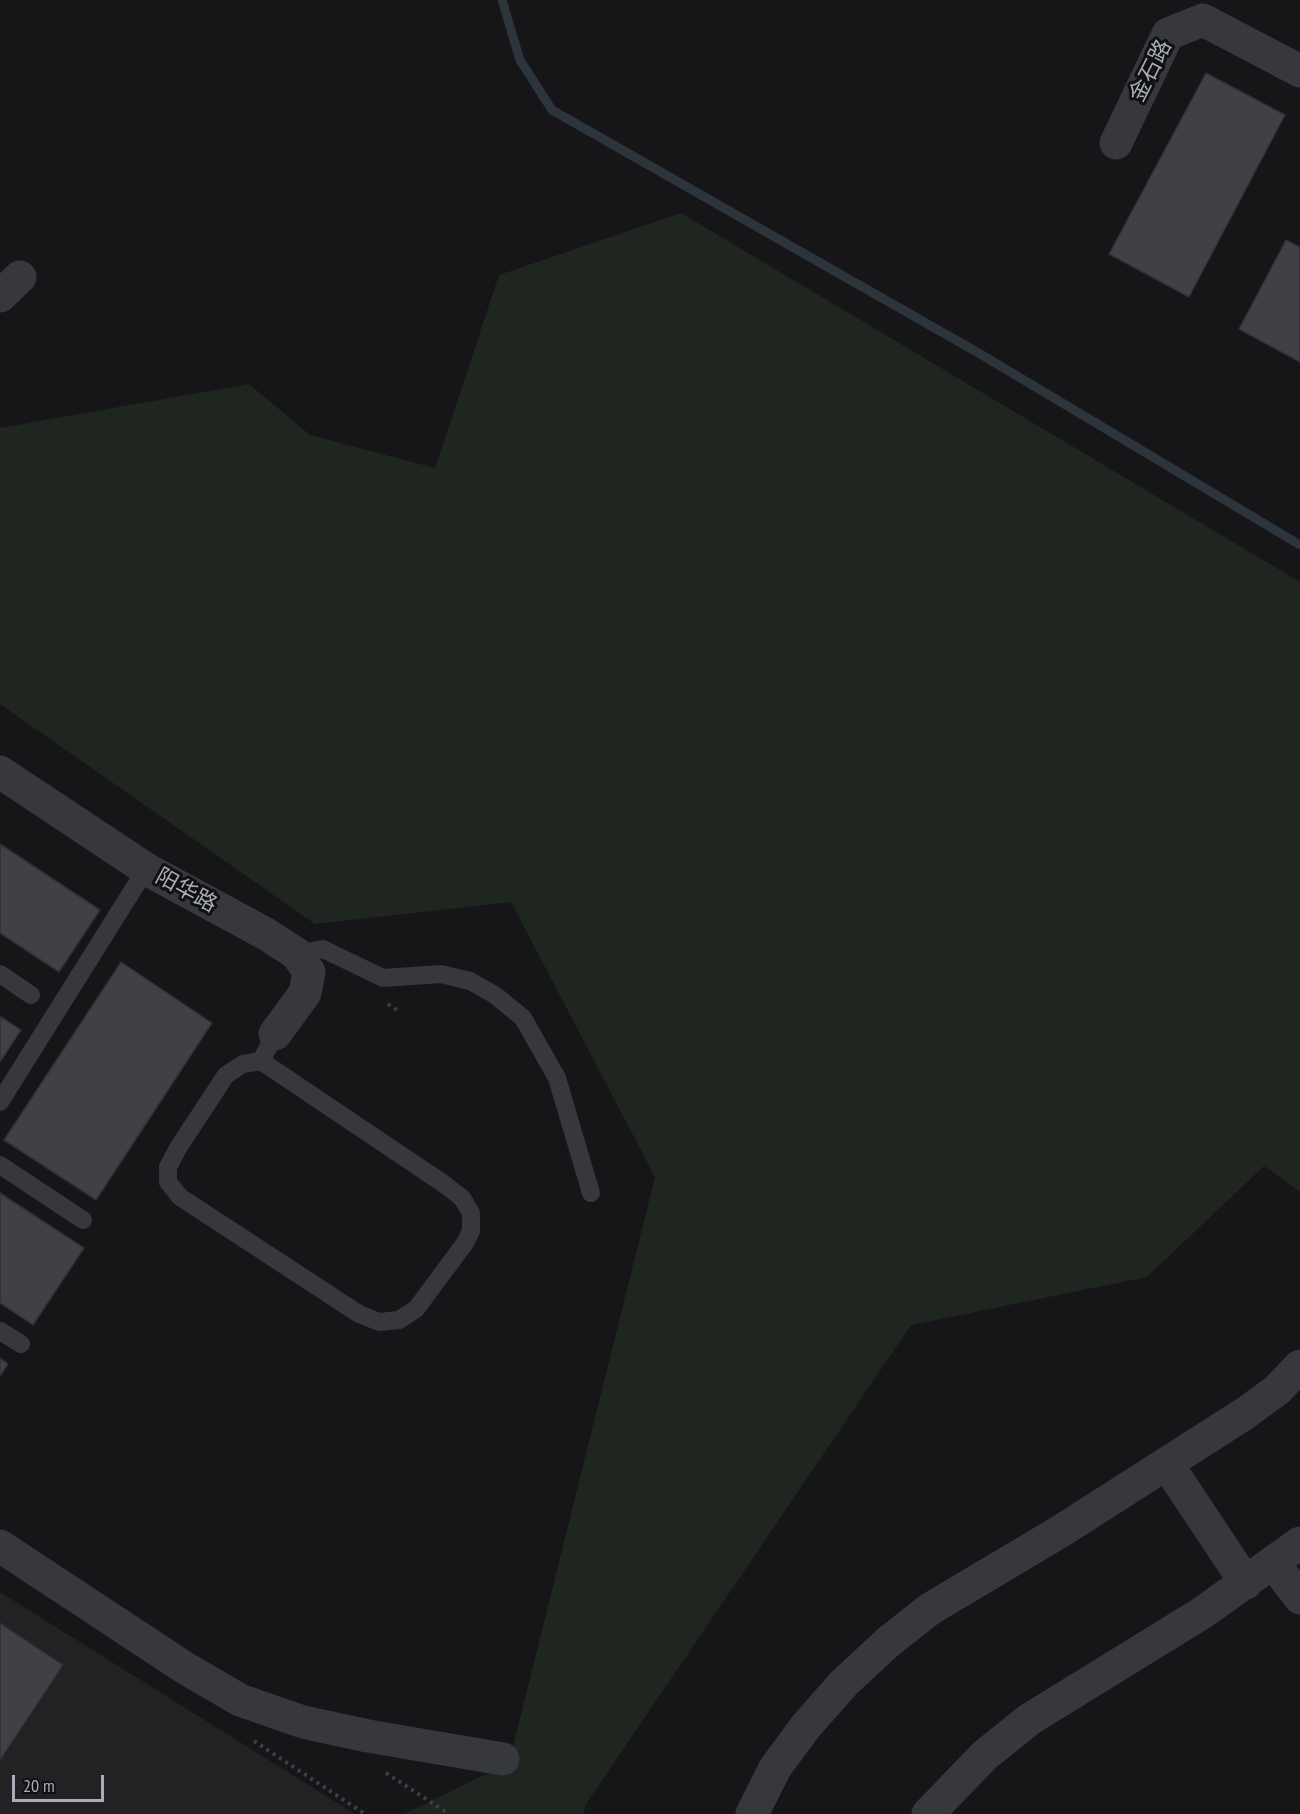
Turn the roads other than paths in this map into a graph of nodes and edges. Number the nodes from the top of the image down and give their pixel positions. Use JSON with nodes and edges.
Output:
{"nodes":[{"id":1,"x":1300,"y":71,"type":"edge"},
{"id":2,"x":1116,"y":143,"type":"dead end"},
{"id":3,"x":0,"y":772,"type":"edge"},
{"id":4,"x":146,"y":869,"type":"junction"},
{"id":5,"x":297,"y":954,"type":"junction"},
{"id":6,"x":0,"y":974,"type":"edge"},
{"id":7,"x":31,"y":995,"type":"dead end"},
{"id":8,"x":268,"y":1048,"type":"junction"},
{"id":9,"x":0,"y":1102,"type":"edge"},
{"id":10,"x":0,"y":1165,"type":"edge"},
{"id":11,"x":591,"y":1193,"type":"dead end"},
{"id":12,"x":83,"y":1220,"type":"dead end"},
{"id":13,"x":0,"y":1331,"type":"edge"},
{"id":14,"x":21,"y":1344,"type":"dead end"},
{"id":15,"x":1300,"y":1366,"type":"edge"},
{"id":16,"x":1167,"y":1464,"type":"junction"},
{"id":17,"x":1300,"y":1543,"type":"edge"},
{"id":18,"x":0,"y":1546,"type":"edge"},
{"id":19,"x":1274,"y":1564,"type":"junction"},
{"id":20,"x":1246,"y":1583,"type":"junction"},
{"id":21,"x":1300,"y":1598,"type":"edge"},
{"id":22,"x":504,"y":1759,"type":"dead end"},
{"id":23,"x":752,"y":1814,"type":"edge"},
{"id":24,"x":928,"y":1814,"type":"edge"}],
"edges":[{"from":1,"to":2,"type":"street","name":"金石路"},
{"from":3,"to":4,"type":"street","name":"阳华路"},
{"from":4,"to":5,"type":"street","name":"阳华路"},
{"from":4,"to":9,"type":"lane"},
{"from":5,"to":8,"type":"street"},
{"from":5,"to":11,"type":"lane"},
{"from":6,"to":7,"type":"lane"},
{"from":8,"to":8,"type":"lane"},
{"from":10,"to":12,"type":"lane"},
{"from":13,"to":14,"type":"lane"},
{"from":15,"to":16,"type":"street"},
{"from":16,"to":20,"type":"street"},
{"from":16,"to":23,"type":"street"},
{"from":17,"to":19,"type":"street"},
{"from":18,"to":22,"type":"street"},
{"from":19,"to":20,"type":"street"},
{"from":19,"to":21,"type":"street"},
{"from":20,"to":24,"type":"street"}]}
